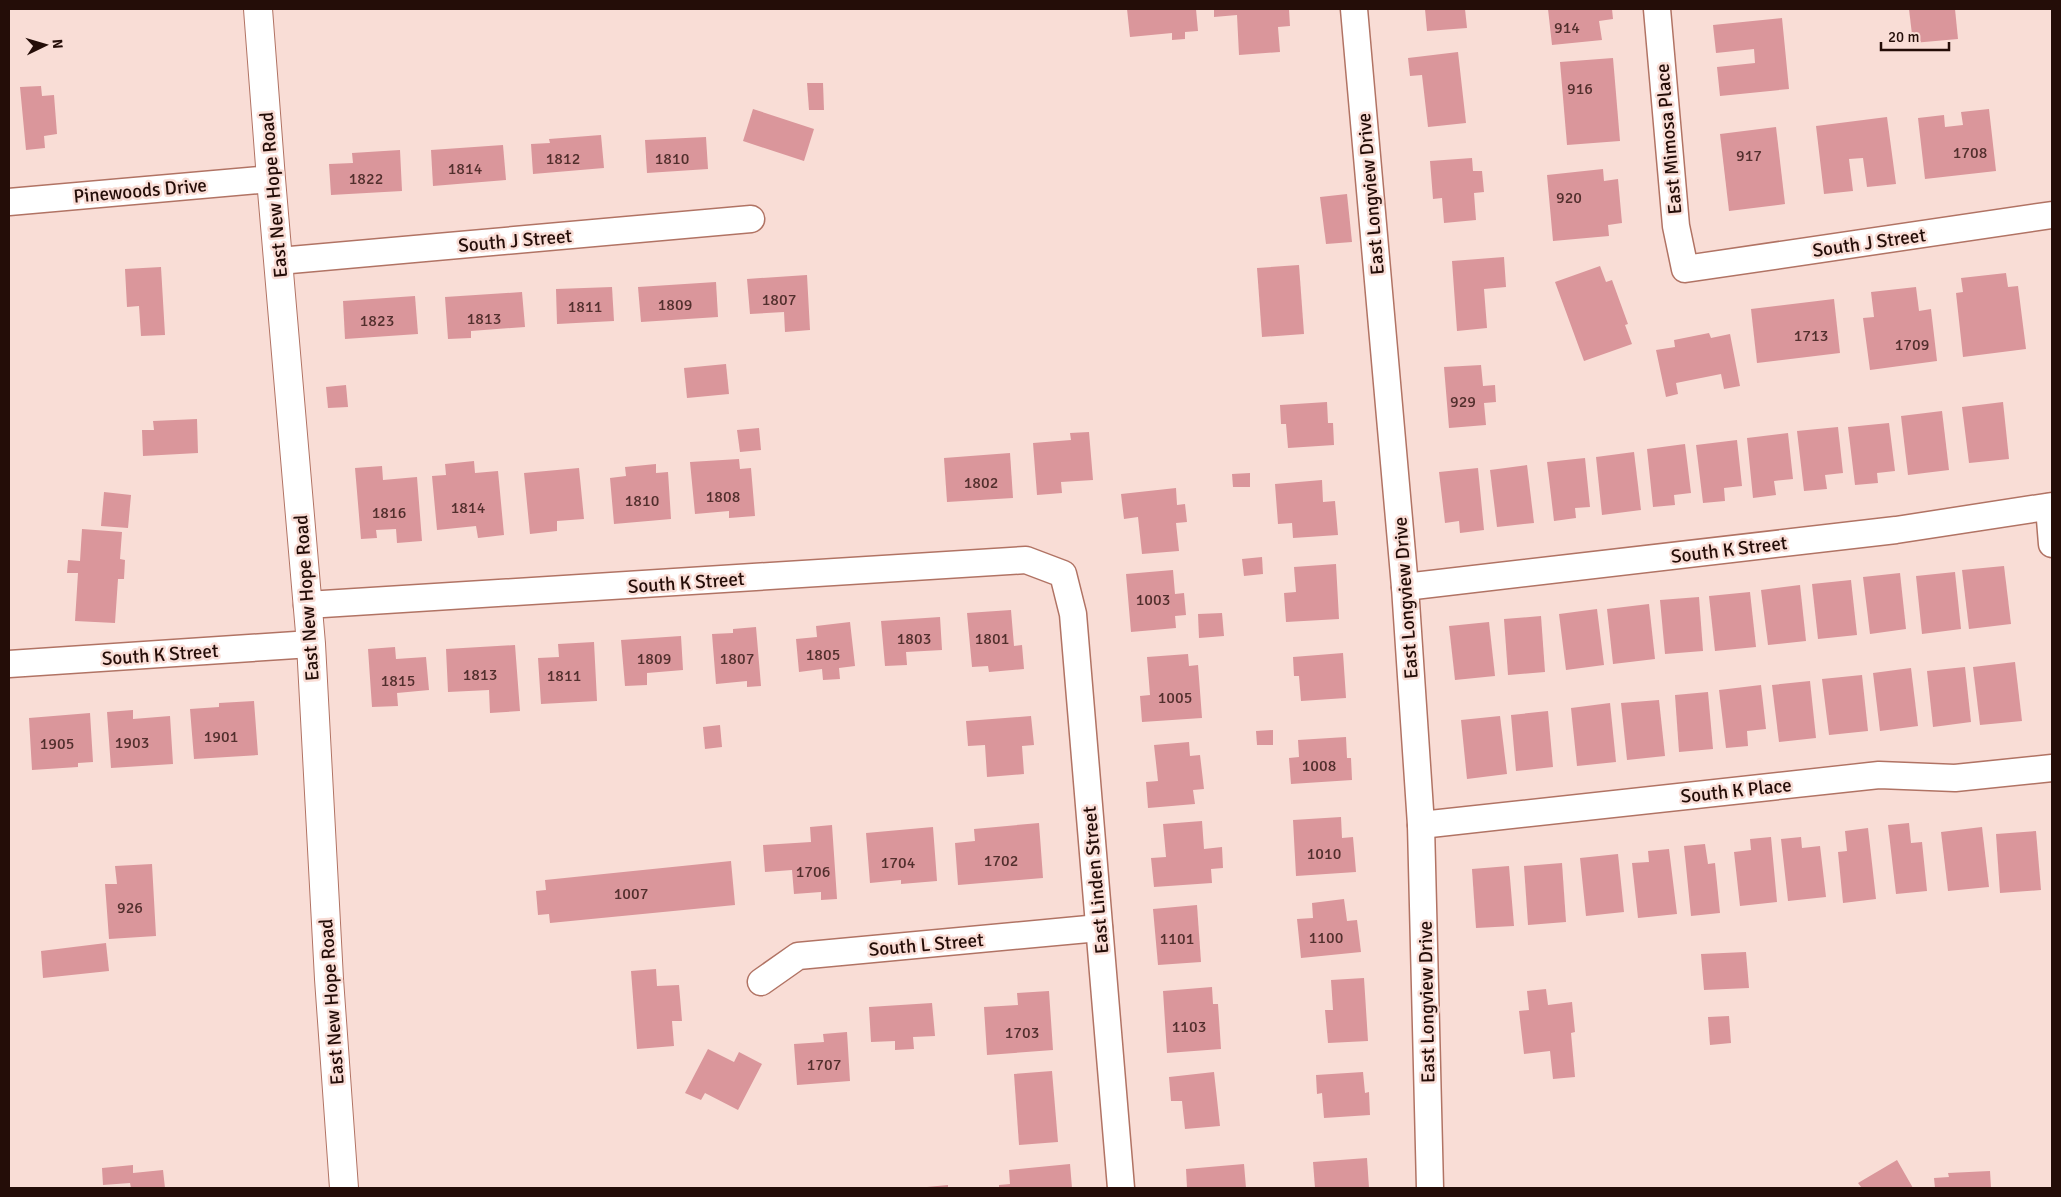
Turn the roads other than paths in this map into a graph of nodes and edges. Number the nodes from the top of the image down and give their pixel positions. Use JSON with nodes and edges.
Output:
{"nodes":[{"id":1,"x":258,"y":9,"type":"edge"},
{"id":2,"x":1354,"y":9,"type":"edge"},
{"id":3,"x":1657,"y":9,"type":"edge"},
{"id":4,"x":271,"y":179,"type":"junction"},
{"id":5,"x":9,"y":202,"type":"edge"},
{"id":6,"x":2052,"y":215,"type":"edge"},
{"id":7,"x":751,"y":218,"type":"dead end"},
{"id":8,"x":279,"y":261,"type":"junction"},
{"id":9,"x":1685,"y":269,"type":"joint"},
{"id":10,"x":2051,"y":506,"type":"edge"},
{"id":11,"x":2052,"y":544,"type":"edge"},
{"id":12,"x":1063,"y":574,"type":"joint"},
{"id":13,"x":1405,"y":587,"type":"junction"},
{"id":14,"x":307,"y":606,"type":"junction"},
{"id":15,"x":311,"y":644,"type":"junction"},
{"id":16,"x":9,"y":664,"type":"edge"},
{"id":17,"x":2052,"y":768,"type":"edge"},
{"id":18,"x":1421,"y":825,"type":"junction"},
{"id":19,"x":1099,"y":928,"type":"junction"},
{"id":20,"x":761,"y":982,"type":"dead end"},
{"id":21,"x":344,"y":1188,"type":"edge"},
{"id":22,"x":1121,"y":1188,"type":"edge"},
{"id":23,"x":1430,"y":1188,"type":"edge"}],
"edges":[{"from":1,"to":4,"type":"street","name":"East New Hope Road"},
{"from":2,"to":13,"type":"street","name":"East Longview Drive"},
{"from":3,"to":9,"type":"street","name":"East Mimosa Place"},
{"from":4,"to":5,"type":"street","name":"Pinewoods Drive"},
{"from":4,"to":8,"type":"street","name":"East New Hope Road"},
{"from":6,"to":9,"type":"street","name":"South J Street"},
{"from":7,"to":8,"type":"street","name":"South J Street"},
{"from":8,"to":14,"type":"street","name":"East New Hope Road"},
{"from":10,"to":11,"type":"street"},
{"from":10,"to":13,"type":"street","name":"South K Street"},
{"from":12,"to":14,"type":"street","name":"South K Street"},
{"from":12,"to":19,"type":"street","name":"East Linden Street"},
{"from":13,"to":18,"type":"street","name":"East Longview Drive"},
{"from":14,"to":15,"type":"street","name":"East New Hope Road"},
{"from":15,"to":16,"type":"street","name":"South K Street"},
{"from":15,"to":21,"type":"street","name":"East New Hope Road"},
{"from":17,"to":18,"type":"street","name":"South K Place"},
{"from":18,"to":23,"type":"street","name":"East Longview Drive"},
{"from":19,"to":20,"type":"street","name":"South L Street"},
{"from":19,"to":22,"type":"street","name":"East Linden Street"}]}
